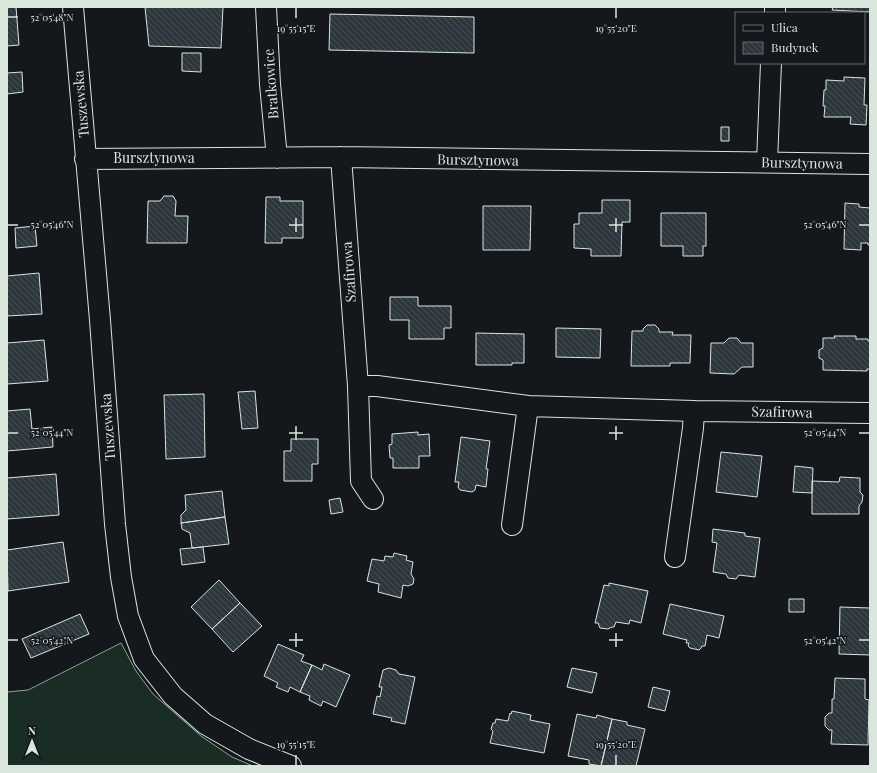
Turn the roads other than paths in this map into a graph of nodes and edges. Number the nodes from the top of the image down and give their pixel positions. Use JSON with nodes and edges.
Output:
{"nodes":[{"id":1,"x":73,"y":7,"type":"edge"},
{"id":2,"x":266,"y":7,"type":"edge"},
{"id":3,"x":771,"y":64,"type":"edge"},
{"id":4,"x":340,"y":157,"type":"junction"},
{"id":5,"x":277,"y":158,"type":"junction"},
{"id":6,"x":86,"y":159,"type":"junction"},
{"id":7,"x":767,"y":162,"type":"junction"},
{"id":8,"x":870,"y":164,"type":"edge"},
{"id":9,"x":358,"y":386,"type":"junction"},
{"id":10,"x":528,"y":406,"type":"junction"},
{"id":11,"x":694,"y":411,"type":"junction"},
{"id":12,"x":870,"y":413,"type":"edge"},
{"id":13,"x":373,"y":499,"type":"dead end"},
{"id":14,"x":512,"y":525,"type":"dead end"},
{"id":15,"x":675,"y":556,"type":"dead end"},
{"id":16,"x":291,"y":766,"type":"edge"}],
"edges":[{"from":1,"to":6,"type":"street","name":"Tuszewska"},
{"from":2,"to":5,"type":"street","name":"Bratkowice"},
{"from":3,"to":7,"type":"street"},
{"from":4,"to":5,"type":"street","name":"Bursztynowa"},
{"from":4,"to":7,"type":"street","name":"Bursztynowa"},
{"from":4,"to":9,"type":"street","name":"Szafirowa"},
{"from":5,"to":6,"type":"street","name":"Bursztynowa"},
{"from":6,"to":16,"type":"street","name":"Tuszewska"},
{"from":7,"to":8,"type":"street","name":"Bursztynowa"},
{"from":9,"to":10,"type":"street","name":"Szafirowa"},
{"from":9,"to":13,"type":"street","name":"Szafirowa"},
{"from":10,"to":11,"type":"street","name":"Szafirowa"},
{"from":10,"to":14,"type":"street"},
{"from":11,"to":12,"type":"street","name":"Szafirowa"},
{"from":11,"to":15,"type":"street"}]}
